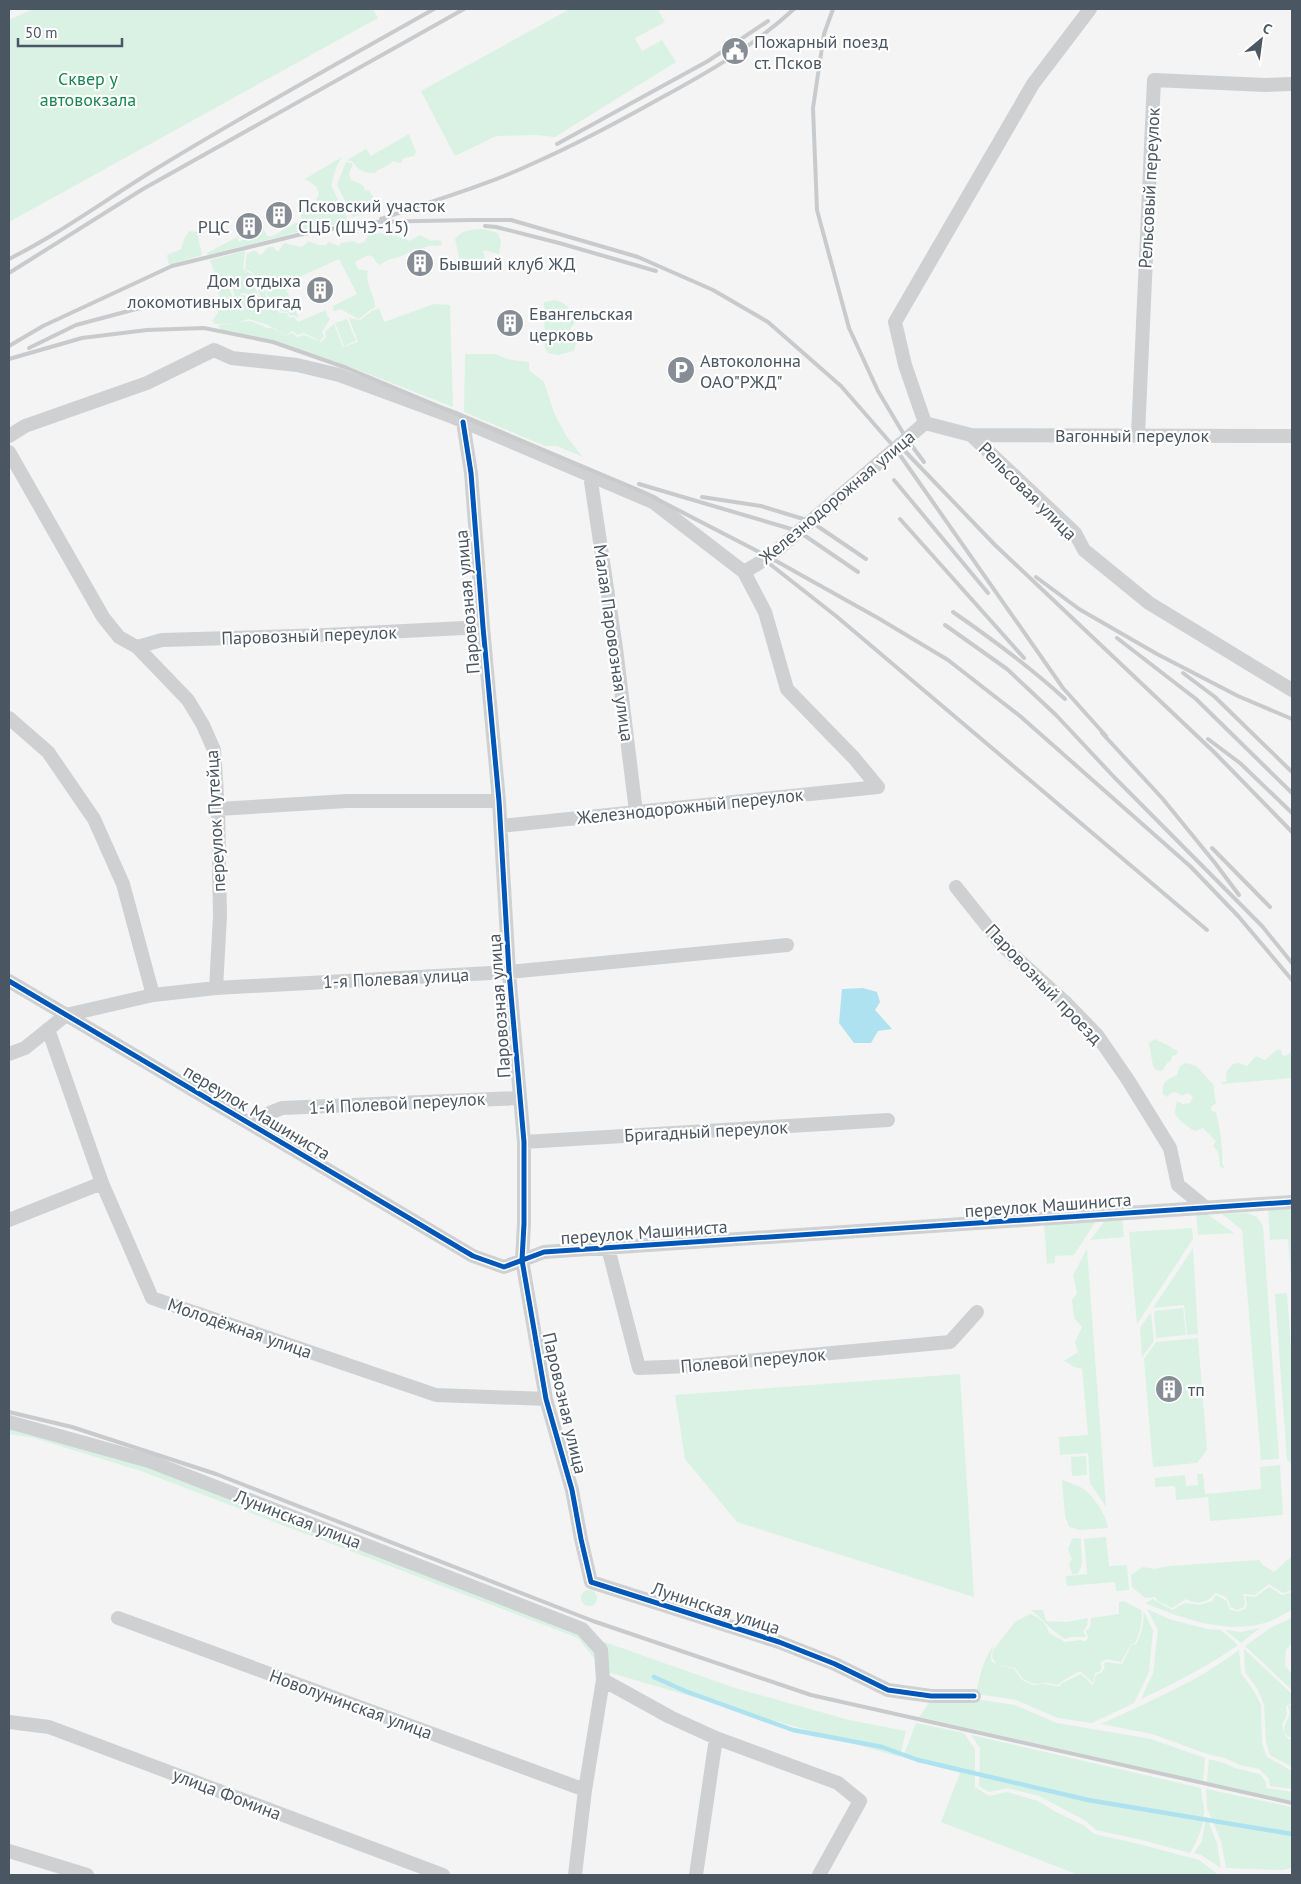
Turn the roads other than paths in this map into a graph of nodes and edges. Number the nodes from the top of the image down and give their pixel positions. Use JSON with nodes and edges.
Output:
{"nodes":[{"id":1,"x":1090,"y":9,"type":"edge"},
{"id":2,"x":1292,"y":84,"type":"edge"},
{"id":3,"x":463,"y":422,"type":"junction"},
{"id":4,"x":925,"y":423,"type":"junction"},
{"id":5,"x":1138,"y":434,"type":"junction"},
{"id":6,"x":971,"y":435,"type":"junction"},
{"id":7,"x":9,"y":436,"type":"edge"},
{"id":8,"x":1292,"y":436,"type":"edge"},
{"id":9,"x":9,"y":452,"type":"edge"},
{"id":10,"x":590,"y":474,"type":"junction"},
{"id":11,"x":744,"y":572,"type":"junction"},
{"id":12,"x":482,"y":627,"type":"junction"},
{"id":13,"x":137,"y":647,"type":"junction"},
{"id":14,"x":1292,"y":690,"type":"edge"},
{"id":15,"x":10,"y":723,"type":"edge"},
{"id":16,"x":499,"y":800,"type":"junction"},
{"id":17,"x":218,"y":810,"type":"junction"},
{"id":18,"x":636,"y":812,"type":"junction"},
{"id":19,"x":501,"y":826,"type":"junction"},
{"id":20,"x":956,"y":887,"type":"dead end"},
{"id":21,"x":787,"y":945,"type":"dead end"},
{"id":22,"x":509,"y":972,"type":"junction"},
{"id":23,"x":9,"y":981,"type":"edge"},
{"id":24,"x":216,"y":988,"type":"junction"},
{"id":25,"x":153,"y":995,"type":"junction"},
{"id":26,"x":66,"y":1014,"type":"junction"},
{"id":27,"x":48,"y":1029,"type":"junction"},
{"id":28,"x":9,"y":1054,"type":"edge"},
{"id":29,"x":519,"y":1098,"type":"junction"},
{"id":30,"x":888,"y":1120,"type":"dead end"},
{"id":31,"x":247,"y":1122,"type":"junction"},
{"id":32,"x":524,"y":1142,"type":"junction"},
{"id":33,"x":102,"y":1183,"type":"junction"},
{"id":34,"x":1292,"y":1202,"type":"edge"},
{"id":35,"x":1206,"y":1208,"type":"junction"},
{"id":36,"x":9,"y":1220,"type":"edge"},
{"id":37,"x":608,"y":1248,"type":"junction"},
{"id":38,"x":522,"y":1260,"type":"junction"},
{"id":39,"x":977,"y":1312,"type":"dead end"},
{"id":40,"x":546,"y":1399,"type":"junction"},
{"id":41,"x":9,"y":1422,"type":"edge"},
{"id":42,"x":591,"y":1582,"type":"joint"},
{"id":43,"x":118,"y":1618,"type":"dead end"},
{"id":44,"x":602,"y":1680,"type":"junction"},
{"id":45,"x":974,"y":1696,"type":"dead end"},
{"id":46,"x":9,"y":1722,"type":"edge"},
{"id":47,"x":716,"y":1738,"type":"junction"},
{"id":48,"x":585,"y":1790,"type":"junction"},
{"id":49,"x":9,"y":1850,"type":"edge"},
{"id":50,"x":87,"y":1875,"type":"edge"},
{"id":51,"x":443,"y":1875,"type":"edge"},
{"id":52,"x":576,"y":1875,"type":"edge"},
{"id":53,"x":696,"y":1875,"type":"edge"},
{"id":54,"x":819,"y":1875,"type":"edge"}],
"edges":[{"from":1,"to":4,"type":"street"},
{"from":2,"to":5,"type":"street","name":"Рельсовый переулок"},
{"from":3,"to":7,"type":"street","name":"Железнодорожная улица"},
{"from":3,"to":10,"type":"street","name":"Железнодорожная улица"},
{"from":3,"to":12,"type":"street","name":"Паровозная улица"},
{"from":4,"to":6,"type":"street","name":"Рельсовая улица"},
{"from":4,"to":11,"type":"street","name":"Железнодорожная улица"},
{"from":5,"to":6,"type":"street","name":"Вагонный переулок"},
{"from":5,"to":8,"type":"street","name":"Вагонный переулок"},
{"from":6,"to":14,"type":"street","name":"Рельсовая улица"},
{"from":9,"to":13,"type":"street","name":"переулок Путейца"},
{"from":10,"to":11,"type":"street","name":"Железнодорожная улица"},
{"from":10,"to":18,"type":"street","name":"Малая Паровозная улица"},
{"from":11,"to":18,"type":"street","name":"Железнодорожный переулок"},
{"from":12,"to":13,"type":"street","name":"Паровозный переулок"},
{"from":12,"to":16,"type":"street","name":"Паровозная улица"},
{"from":13,"to":17,"type":"street","name":"переулок Путейца"},
{"from":15,"to":25,"type":"street"},
{"from":16,"to":17,"type":"street"},
{"from":16,"to":19,"type":"street","name":"Паровозная улица"},
{"from":17,"to":24,"type":"street","name":"переулок Путейца"},
{"from":18,"to":19,"type":"street","name":"Железнодорожный переулок"},
{"from":19,"to":22,"type":"street","name":"Паровозная улица"},
{"from":20,"to":35,"type":"street","name":"Паровозный проезд"},
{"from":21,"to":22,"type":"street","name":"1-я Полевая улица"},
{"from":22,"to":24,"type":"street","name":"1-я Полевая улица"},
{"from":22,"to":29,"type":"street","name":"Паровозная улица"},
{"from":23,"to":26,"type":"street","name":"переулок Машиниста"},
{"from":24,"to":25,"type":"street","name":"1-я Полевая улица"},
{"from":25,"to":26,"type":"street","name":"1-я Полевая улица"},
{"from":26,"to":27,"type":"street"},
{"from":26,"to":31,"type":"street","name":"переулок Машиниста"},
{"from":27,"to":28,"type":"street"},
{"from":27,"to":33,"type":"street","name":"Молодёжная улица"},
{"from":29,"to":31,"type":"street","name":"1-й Полевой переулок"},
{"from":29,"to":32,"type":"street","name":"Паровозная улица"},
{"from":30,"to":32,"type":"street","name":"Бригадный переулок"},
{"from":31,"to":38,"type":"street","name":"переулок Машиниста"},
{"from":32,"to":38,"type":"street","name":"Паровозная улица"},
{"from":33,"to":36,"type":"street"},
{"from":33,"to":40,"type":"street","name":"Молодёжная улица"},
{"from":34,"to":35,"type":"street","name":"переулок Машиниста"},
{"from":35,"to":37,"type":"street","name":"переулок Машиниста"},
{"from":37,"to":38,"type":"street","name":"переулок Машиниста"},
{"from":37,"to":39,"type":"street","name":"Полевой переулок"},
{"from":38,"to":40,"type":"street","name":"Паровозная улица"},
{"from":40,"to":42,"type":"street","name":"Паровозная улица"},
{"from":41,"to":44,"type":"street","name":"Лунинская улица"},
{"from":42,"to":45,"type":"street","name":"Лунинская улица"},
{"from":43,"to":48,"type":"street","name":"Новолунинская улица"},
{"from":44,"to":47,"type":"street"},
{"from":44,"to":48,"type":"street"},
{"from":46,"to":51,"type":"street","name":"улица Фомина"},
{"from":47,"to":53,"type":"street"},
{"from":47,"to":54,"type":"street"},
{"from":48,"to":52,"type":"street"},
{"from":49,"to":50,"type":"street"}]}
